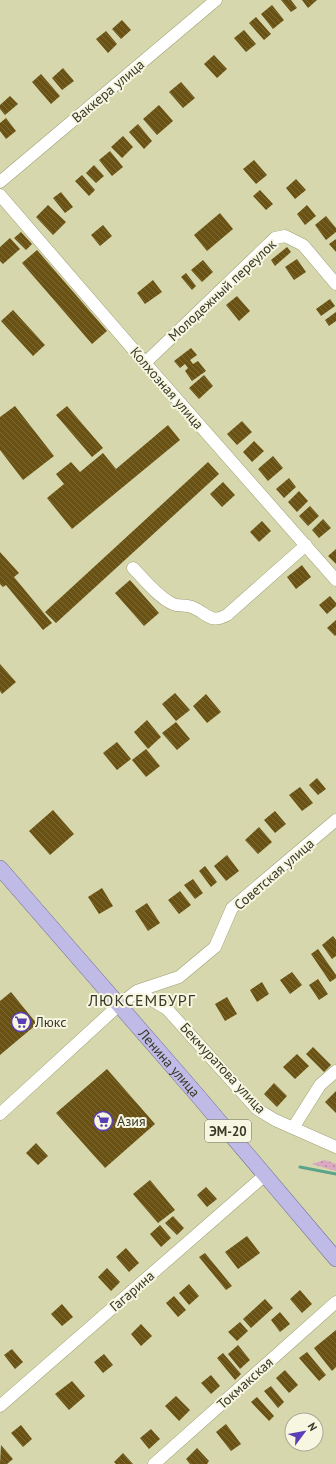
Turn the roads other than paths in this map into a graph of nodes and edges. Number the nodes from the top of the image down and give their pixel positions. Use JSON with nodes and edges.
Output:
{"nodes":[{"id":1,"x":216,"y":0,"type":"edge"},
{"id":2,"x":0,"y":182,"type":"edge"},
{"id":3,"x":0,"y":195,"type":"edge"},
{"id":4,"x":336,"y":284,"type":"edge"},
{"id":5,"x":145,"y":363,"type":"junction"},
{"id":6,"x":306,"y":545,"type":"junction"},
{"id":7,"x":133,"y":568,"type":"dead end"},
{"id":8,"x":336,"y":580,"type":"edge"},
{"id":9,"x":336,"y":820,"type":"edge"},
{"id":10,"x":0,"y":868,"type":"edge"},
{"id":11,"x":137,"y":991,"type":"junction"},
{"id":12,"x":119,"y":1005,"type":"junction"},
{"id":13,"x":336,"y":1071,"type":"edge"},
{"id":14,"x":0,"y":1114,"type":"edge"},
{"id":15,"x":293,"y":1128,"type":"junction"},
{"id":16,"x":336,"y":1147,"type":"edge"},
{"id":17,"x":265,"y":1175,"type":"junction"},
{"id":18,"x":336,"y":1258,"type":"edge"},
{"id":19,"x":336,"y":1302,"type":"edge"},
{"id":20,"x":0,"y":1406,"type":"edge"},
{"id":21,"x":154,"y":1464,"type":"edge"}],
"edges":[{"from":1,"to":2,"type":"street","name":"Ваккера улица"},
{"from":3,"to":5,"type":"street","name":"Колхозная улица"},
{"from":4,"to":5,"type":"street","name":"Молодежный переулок"},
{"from":5,"to":6,"type":"street","name":"Колхозная улица"},
{"from":6,"to":7,"type":"street"},
{"from":6,"to":8,"type":"street","name":"Колхозная улица"},
{"from":9,"to":11,"type":"street","name":"Советская улица"},
{"from":10,"to":12,"type":"main road","name":"Ленина улица","number":"ЭМ-20"},
{"from":11,"to":12,"type":"street","name":"Советская улица"},
{"from":11,"to":15,"type":"street","name":"Бекмуратова улица"},
{"from":12,"to":14,"type":"street","name":"Советская улица"},
{"from":12,"to":17,"type":"main road","name":"Ленина улица","number":"ЭМ-20"},
{"from":13,"to":15,"type":"street"},
{"from":15,"to":16,"type":"street","name":"Бекмуратова улица"},
{"from":17,"to":18,"type":"main road","name":"Ленина улица","number":"ЭМ-20"},
{"from":17,"to":20,"type":"street","name":"Гагарина"},
{"from":19,"to":21,"type":"street","name":"Токмакская"}]}
